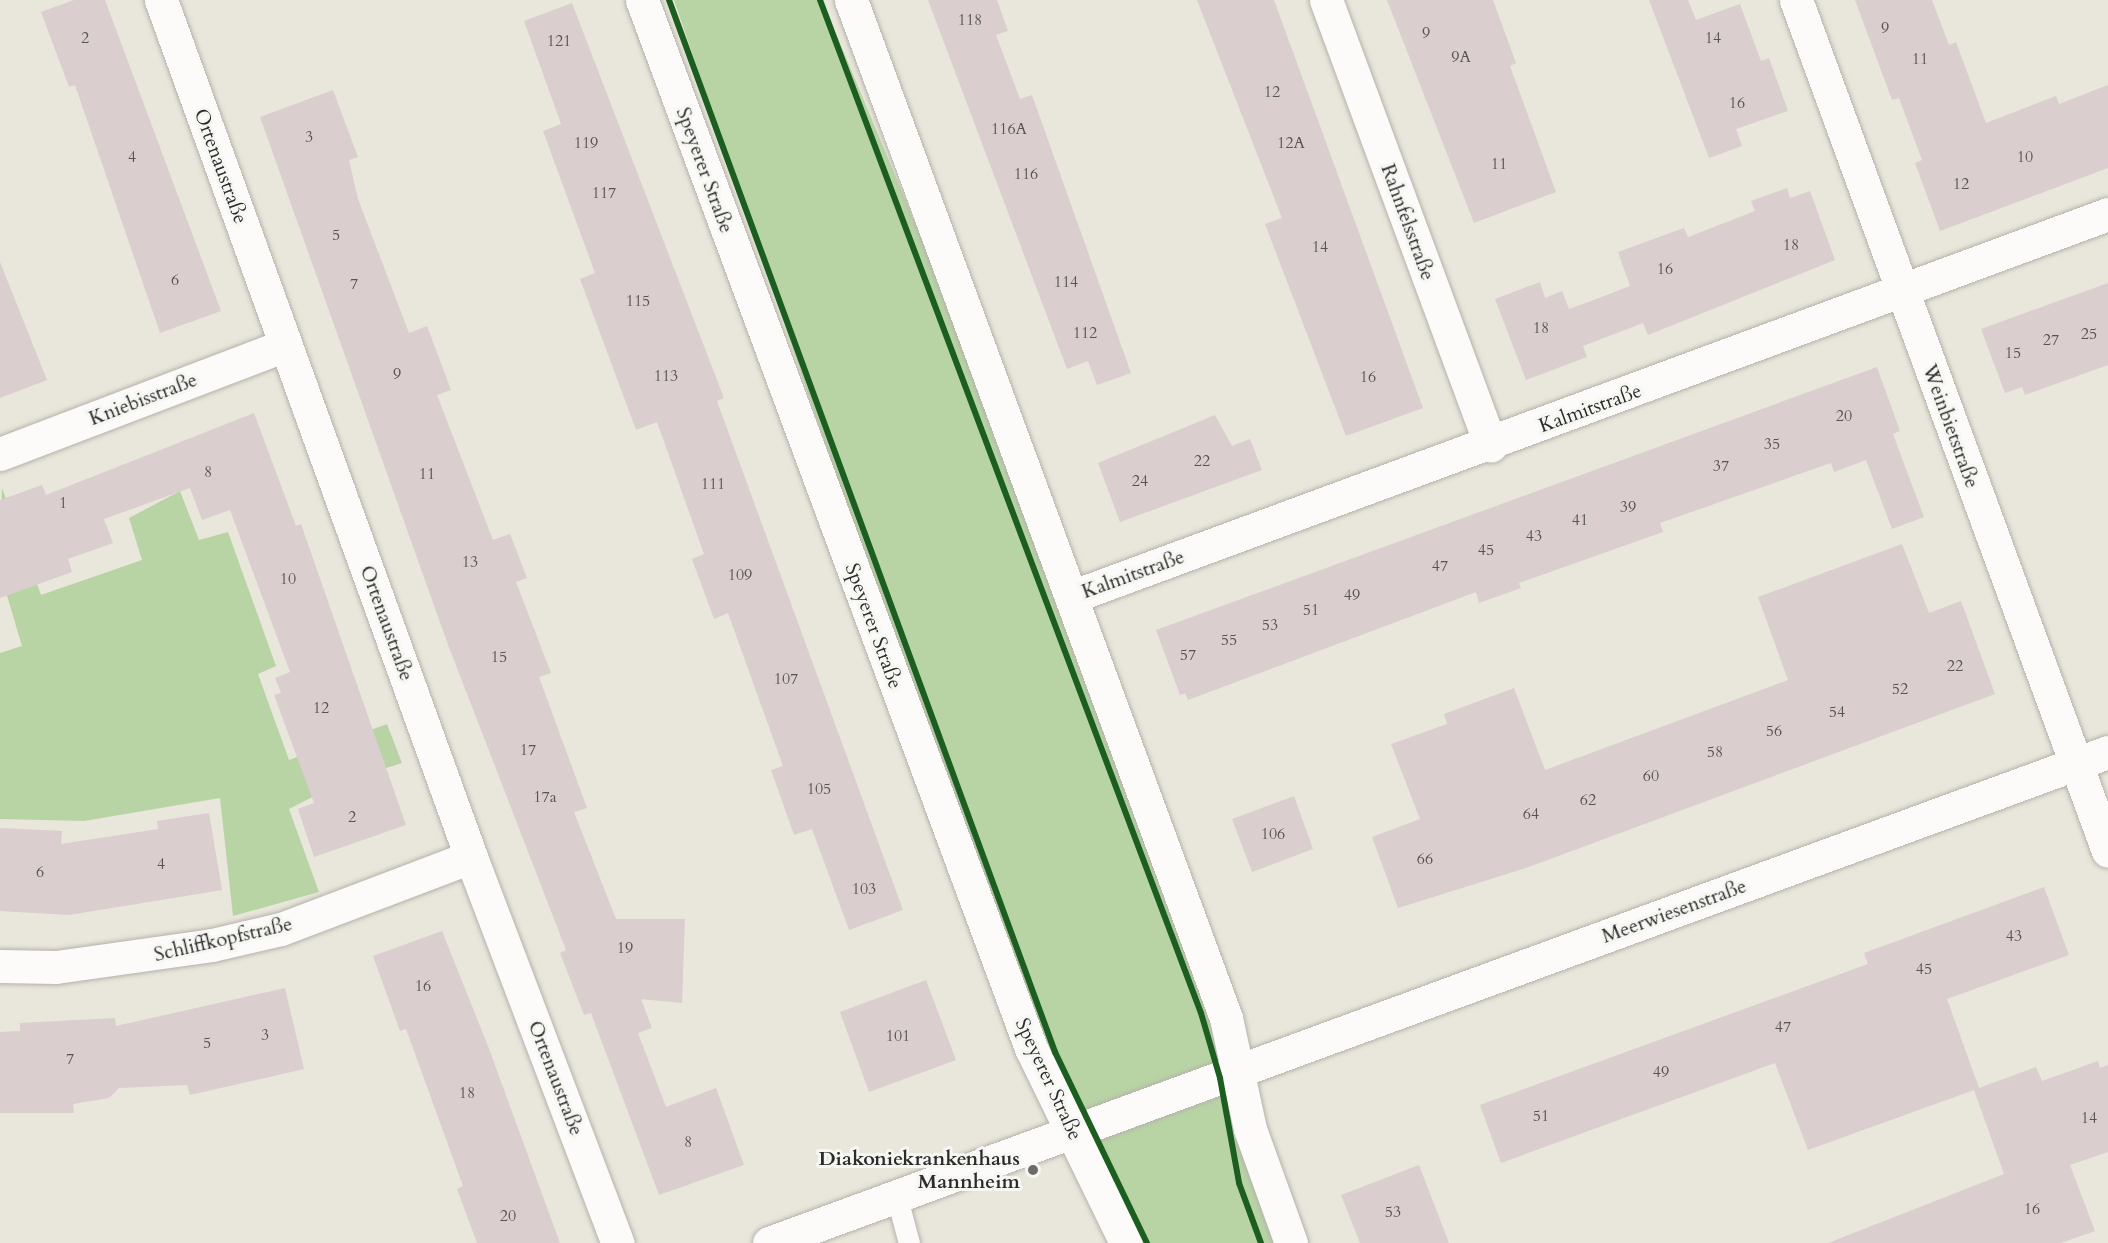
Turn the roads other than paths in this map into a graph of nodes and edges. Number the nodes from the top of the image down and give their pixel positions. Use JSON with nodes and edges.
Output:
{"nodes":[{"id":1,"x":161,"y":0,"type":"edge"},
{"id":2,"x":642,"y":0,"type":"edge"},
{"id":3,"x":851,"y":0,"type":"edge"},
{"id":4,"x":1326,"y":0,"type":"edge"},
{"id":5,"x":1796,"y":0,"type":"edge"},
{"id":6,"x":2108,"y":214,"type":"edge"},
{"id":7,"x":1902,"y":291,"type":"junction"},
{"id":8,"x":285,"y":345,"type":"junction"},
{"id":9,"x":1491,"y":445,"type":"junction"},
{"id":10,"x":0,"y":454,"type":"edge"},
{"id":11,"x":1071,"y":597,"type":"junction"},
{"id":12,"x":2108,"y":752,"type":"edge"},
{"id":13,"x":2076,"y":764,"type":"junction"},
{"id":14,"x":2108,"y":851,"type":"edge"},
{"id":15,"x":471,"y":857,"type":"junction"},
{"id":16,"x":0,"y":966,"type":"edge"},
{"id":17,"x":1240,"y":1070,"type":"junction"},
{"id":18,"x":1074,"y":1132,"type":"junction"},
{"id":19,"x":897,"y":1198,"type":"junction"},
{"id":20,"x":618,"y":1243,"type":"edge"},
{"id":21,"x":769,"y":1243,"type":"edge"},
{"id":22,"x":909,"y":1243,"type":"edge"},
{"id":23,"x":1126,"y":1243,"type":"edge"},
{"id":24,"x":1291,"y":1243,"type":"edge"}],
"edges":[{"from":1,"to":8,"type":"street","name":"Ortenaustraße"},
{"from":2,"to":18,"type":"street","name":"Speyerer Straße"},
{"from":3,"to":11,"type":"street"},
{"from":4,"to":9,"type":"street","name":"Rahnfelsstraße"},
{"from":5,"to":7,"type":"street","name":"Weinbietstraße"},
{"from":6,"to":7,"type":"street","name":"Kalmitstraße"},
{"from":7,"to":9,"type":"street","name":"Kalmitstraße"},
{"from":7,"to":13,"type":"street","name":"Weinbietstraße"},
{"from":8,"to":10,"type":"street","name":"Kniebisstraße"},
{"from":8,"to":15,"type":"street","name":"Ortenaustraße"},
{"from":9,"to":11,"type":"street","name":"Kalmitstraße"},
{"from":11,"to":17,"type":"street"},
{"from":12,"to":13,"type":"street","name":"Meerwiesenstraße"},
{"from":13,"to":14,"type":"street","name":"Weinbietstraße"},
{"from":13,"to":17,"type":"street","name":"Meerwiesenstraße"},
{"from":15,"to":16,"type":"street","name":"Schliffkopfstraße"},
{"from":15,"to":20,"type":"street","name":"Ortenaustraße"},
{"from":17,"to":18,"type":"street","name":"Meerwiesenstraße"},
{"from":17,"to":24,"type":"street"},
{"from":18,"to":19,"type":"street","name":"Meerwiesenstraße"},
{"from":18,"to":23,"type":"street","name":"Speyerer Straße"},
{"from":19,"to":21,"type":"street","name":"Meerwiesenstraße"},
{"from":19,"to":22,"type":"lane"}]}
